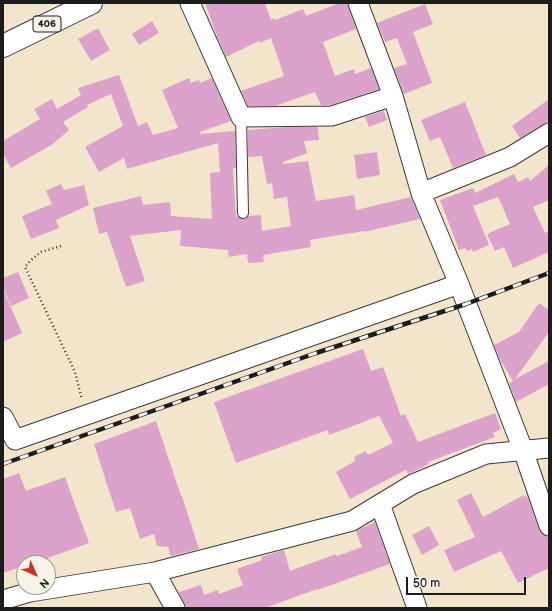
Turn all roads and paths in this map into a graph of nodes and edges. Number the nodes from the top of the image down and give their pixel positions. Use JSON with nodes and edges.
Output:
{"nodes":[{"id":1,"x":91,"y":3,"type":"edge"},
{"id":2,"x":190,"y":3,"type":"edge"},
{"id":3,"x":358,"y":3,"type":"edge"},
{"id":4,"x":3,"y":46,"type":"edge"},
{"id":5,"x":393,"y":96,"type":"junction"},
{"id":6,"x":241,"y":117,"type":"junction"},
{"id":7,"x":549,"y":133,"type":"edge"},
{"id":8,"x":421,"y":193,"type":"junction"},
{"id":9,"x":243,"y":213,"type":"dead end"},
{"id":10,"x":61,"y":246,"type":"dead end"},
{"id":11,"x":459,"y":284,"type":"junction"},
{"id":12,"x":86,"y":414,"type":"junction"},
{"id":13,"x":3,"y":417,"type":"edge"},
{"id":14,"x":549,"y":448,"type":"edge"},
{"id":15,"x":523,"y":450,"type":"junction"},
{"id":16,"x":380,"y":504,"type":"junction"},
{"id":17,"x":549,"y":526,"type":"edge"},
{"id":18,"x":155,"y":572,"type":"junction"},
{"id":19,"x":3,"y":600,"type":"edge"},
{"id":20,"x":176,"y":608,"type":"edge"},
{"id":21,"x":417,"y":608,"type":"edge"}],
"edges":[{"from":1,"to":4,"type":"highway","number":"406"},
{"from":2,"to":6,"type":"street"},
{"from":3,"to":5,"type":"street"},
{"from":5,"to":6,"type":"street"},
{"from":5,"to":8,"type":"street"},
{"from":6,"to":9,"type":"lane"},
{"from":7,"to":8,"type":"street"},
{"from":8,"to":11,"type":"street"},
{"from":10,"to":12,"type":"path"},
{"from":11,"to":12,"type":"street"},
{"from":11,"to":15,"type":"street"},
{"from":12,"to":13,"type":"street"},
{"from":14,"to":15,"type":"street"},
{"from":15,"to":16,"type":"street"},
{"from":15,"to":17,"type":"street"},
{"from":16,"to":18,"type":"street"},
{"from":16,"to":21,"type":"street"},
{"from":18,"to":19,"type":"street"},
{"from":18,"to":20,"type":"street"}]}
